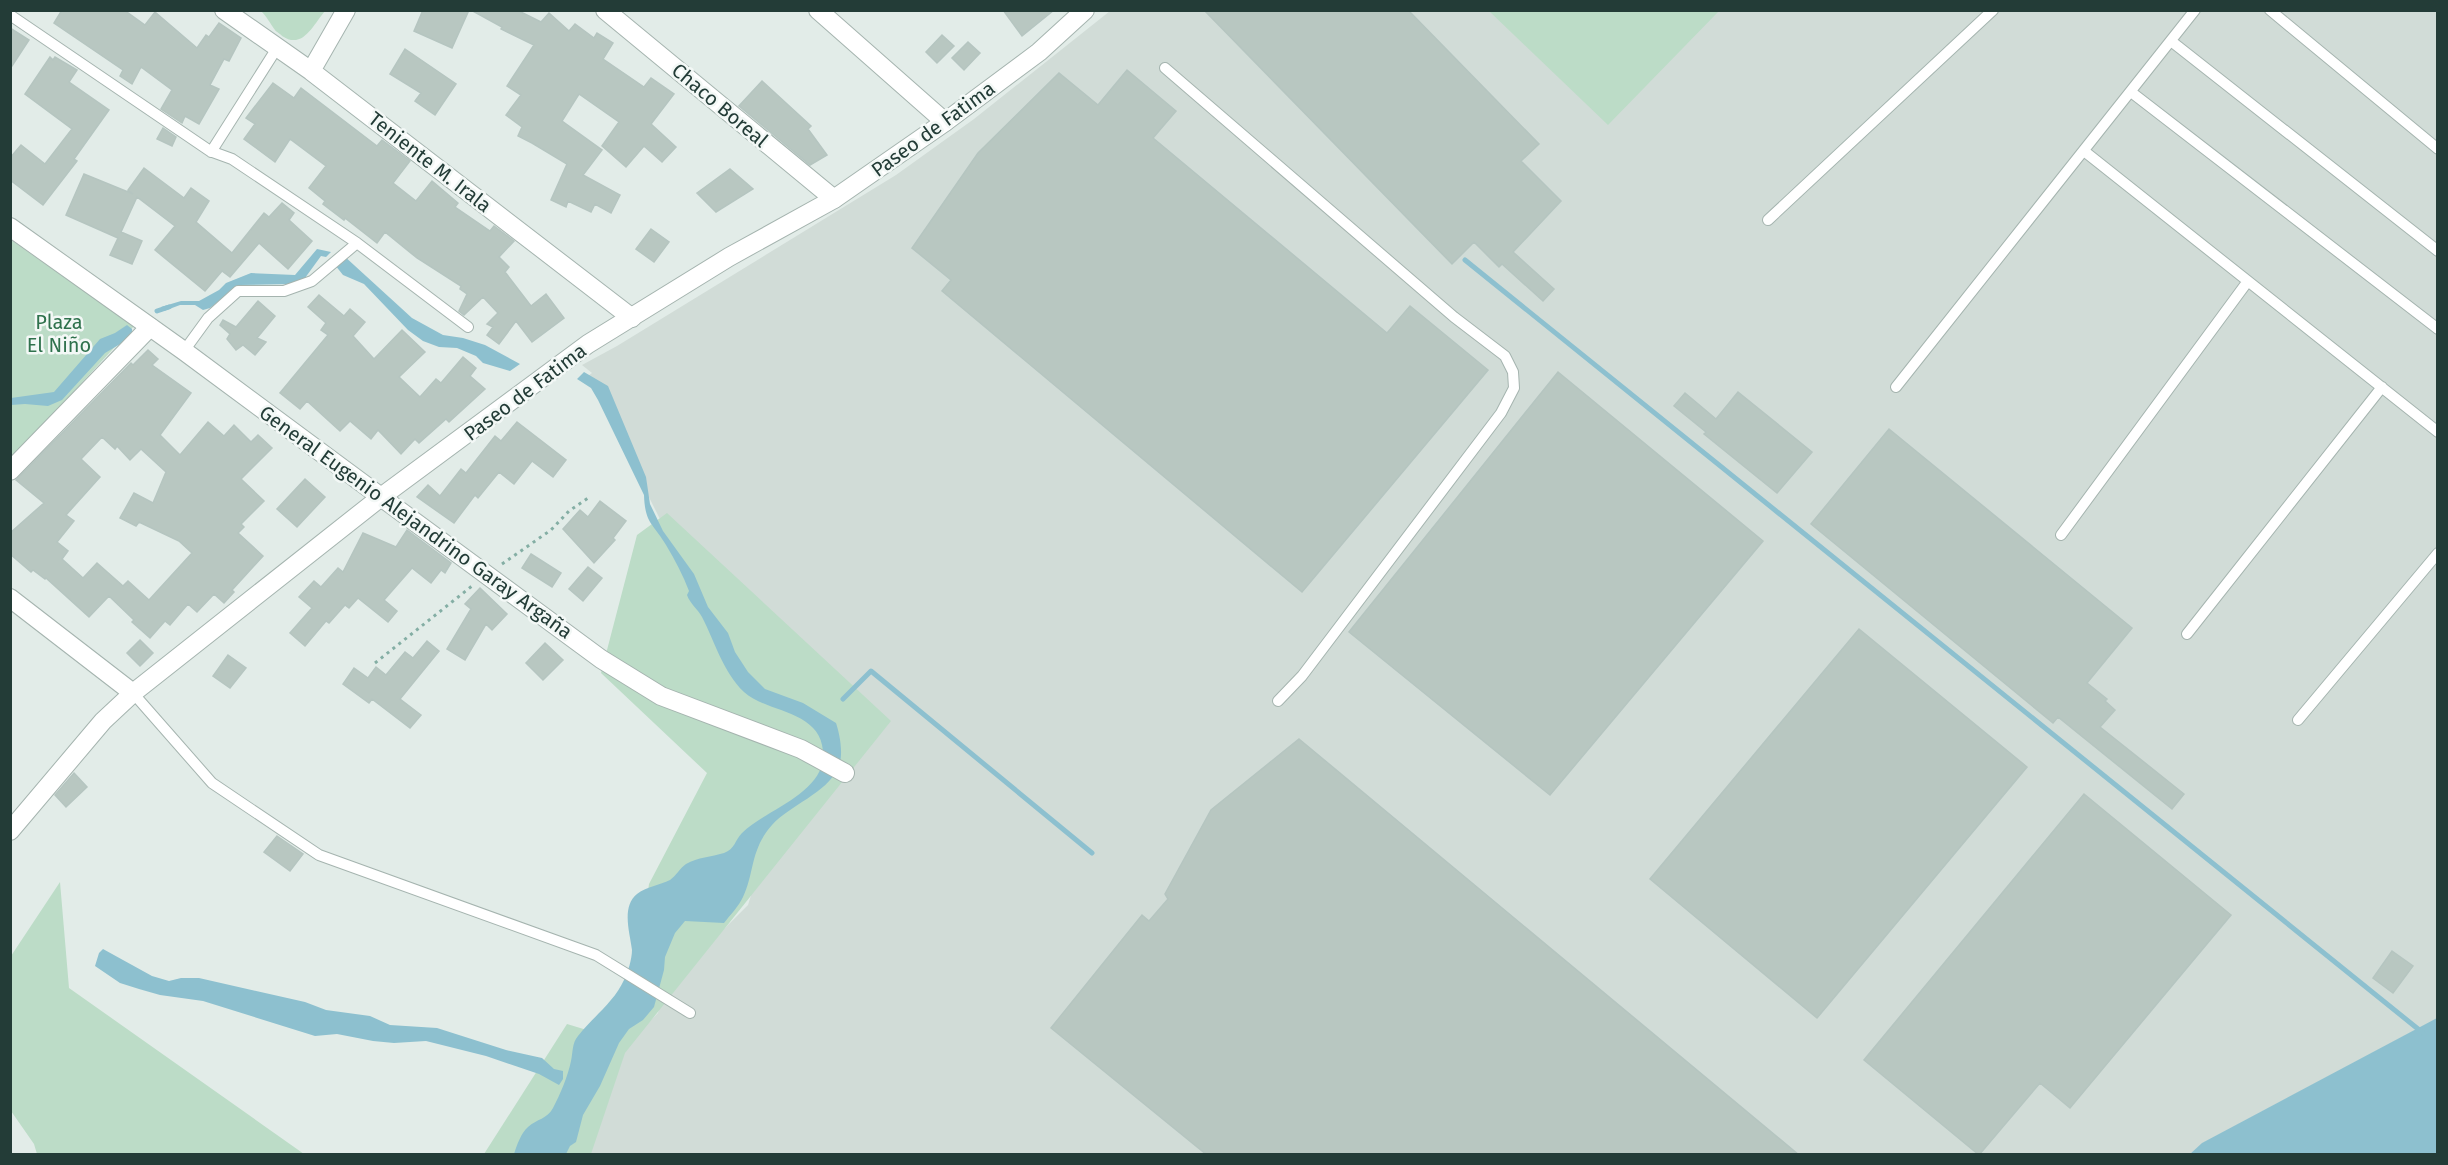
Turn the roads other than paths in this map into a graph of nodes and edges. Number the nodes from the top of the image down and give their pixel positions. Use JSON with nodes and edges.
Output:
{"nodes":[{"id":1,"x":224,"y":10,"type":"edge"},
{"id":2,"x":346,"y":10,"type":"edge"},
{"id":3,"x":606,"y":10,"type":"edge"},
{"id":4,"x":818,"y":10,"type":"edge"},
{"id":5,"x":1085,"y":10,"type":"edge"},
{"id":6,"x":1993,"y":10,"type":"edge"},
{"id":7,"x":2195,"y":10,"type":"edge"},
{"id":8,"x":2270,"y":10,"type":"edge"},
{"id":9,"x":10,"y":15,"type":"edge"},
{"id":10,"x":2171,"y":41,"type":"junction"},
{"id":11,"x":277,"y":48,"type":"junction"},
{"id":12,"x":1165,"y":68,"type":"dead end"},
{"id":13,"x":311,"y":71,"type":"junction"},
{"id":14,"x":2131,"y":92,"type":"junction"},
{"id":15,"x":945,"y":122,"type":"junction"},
{"id":16,"x":2438,"y":149,"type":"edge"},
{"id":17,"x":2084,"y":151,"type":"junction"},
{"id":18,"x":211,"y":152,"type":"junction"},
{"id":19,"x":834,"y":199,"type":"junction"},
{"id":20,"x":1768,"y":220,"type":"dead end"},
{"id":21,"x":10,"y":227,"type":"edge"},
{"id":22,"x":357,"y":243,"type":"junction"},
{"id":23,"x":2438,"y":250,"type":"edge"},
{"id":24,"x":2248,"y":280,"type":"junction"},
{"id":25,"x":632,"y":318,"type":"junction"},
{"id":26,"x":150,"y":327,"type":"junction"},
{"id":27,"x":468,"y":327,"type":"dead end"},
{"id":28,"x":2438,"y":329,"type":"edge"},
{"id":29,"x":183,"y":351,"type":"junction"},
{"id":30,"x":1896,"y":387,"type":"dead end"},
{"id":31,"x":2382,"y":387,"type":"junction"},
{"id":32,"x":2438,"y":432,"type":"edge"},
{"id":33,"x":10,"y":471,"type":"edge"},
{"id":34,"x":381,"y":497,"type":"junction"},
{"id":35,"x":2061,"y":535,"type":"dead end"},
{"id":36,"x":2438,"y":553,"type":"edge"},
{"id":37,"x":10,"y":598,"type":"edge"},
{"id":38,"x":2187,"y":634,"type":"dead end"},
{"id":39,"x":133,"y":693,"type":"junction"},
{"id":40,"x":1278,"y":701,"type":"dead end"},
{"id":41,"x":2298,"y":720,"type":"dead end"},
{"id":42,"x":845,"y":773,"type":"dead end"},
{"id":43,"x":10,"y":831,"type":"edge"},
{"id":44,"x":690,"y":1013,"type":"dead end"}],
"edges":[{"from":1,"to":11,"type":"street","name":"Teniente M. Irala"},
{"from":2,"to":13,"type":"street"},
{"from":3,"to":19,"type":"street","name":"Chaco Boreal"},
{"from":4,"to":15,"type":"street"},
{"from":5,"to":15,"type":"street","name":"Paseo de Fatima"},
{"from":6,"to":20,"type":"lane"},
{"from":7,"to":10,"type":"lane"},
{"from":8,"to":16,"type":"lane"},
{"from":9,"to":18,"type":"lane"},
{"from":10,"to":14,"type":"lane"},
{"from":10,"to":23,"type":"lane"},
{"from":11,"to":13,"type":"street","name":"Teniente M. Irala"},
{"from":11,"to":18,"type":"lane"},
{"from":12,"to":40,"type":"lane"},
{"from":13,"to":25,"type":"street","name":"Teniente M. Irala"},
{"from":14,"to":17,"type":"lane"},
{"from":14,"to":28,"type":"lane"},
{"from":15,"to":19,"type":"street","name":"Paseo de Fatima"},
{"from":17,"to":24,"type":"lane"},
{"from":17,"to":30,"type":"lane"},
{"from":18,"to":22,"type":"lane"},
{"from":19,"to":25,"type":"street","name":"Paseo de Fatima"},
{"from":21,"to":26,"type":"street","name":"General Eugenio Alejandrino Garay Argaña"},
{"from":22,"to":27,"type":"lane"},
{"from":22,"to":29,"type":"lane"},
{"from":24,"to":31,"type":"lane"},
{"from":24,"to":35,"type":"lane"},
{"from":25,"to":34,"type":"street","name":"Paseo de Fatima"},
{"from":26,"to":29,"type":"street","name":"General Eugenio Alejandrino Garay Argaña"},
{"from":26,"to":33,"type":"street"},
{"from":29,"to":34,"type":"street","name":"General Eugenio Alejandrino Garay Argaña"},
{"from":31,"to":32,"type":"lane"},
{"from":31,"to":38,"type":"lane"},
{"from":34,"to":39,"type":"street","name":"Paseo de Fatima"},
{"from":34,"to":42,"type":"street","name":"General Eugenio Alejandrino Garay Argaña"},
{"from":36,"to":41,"type":"lane"},
{"from":37,"to":39,"type":"street"},
{"from":39,"to":43,"type":"street","name":"Paseo de Fatima"},
{"from":39,"to":44,"type":"lane"}]}
